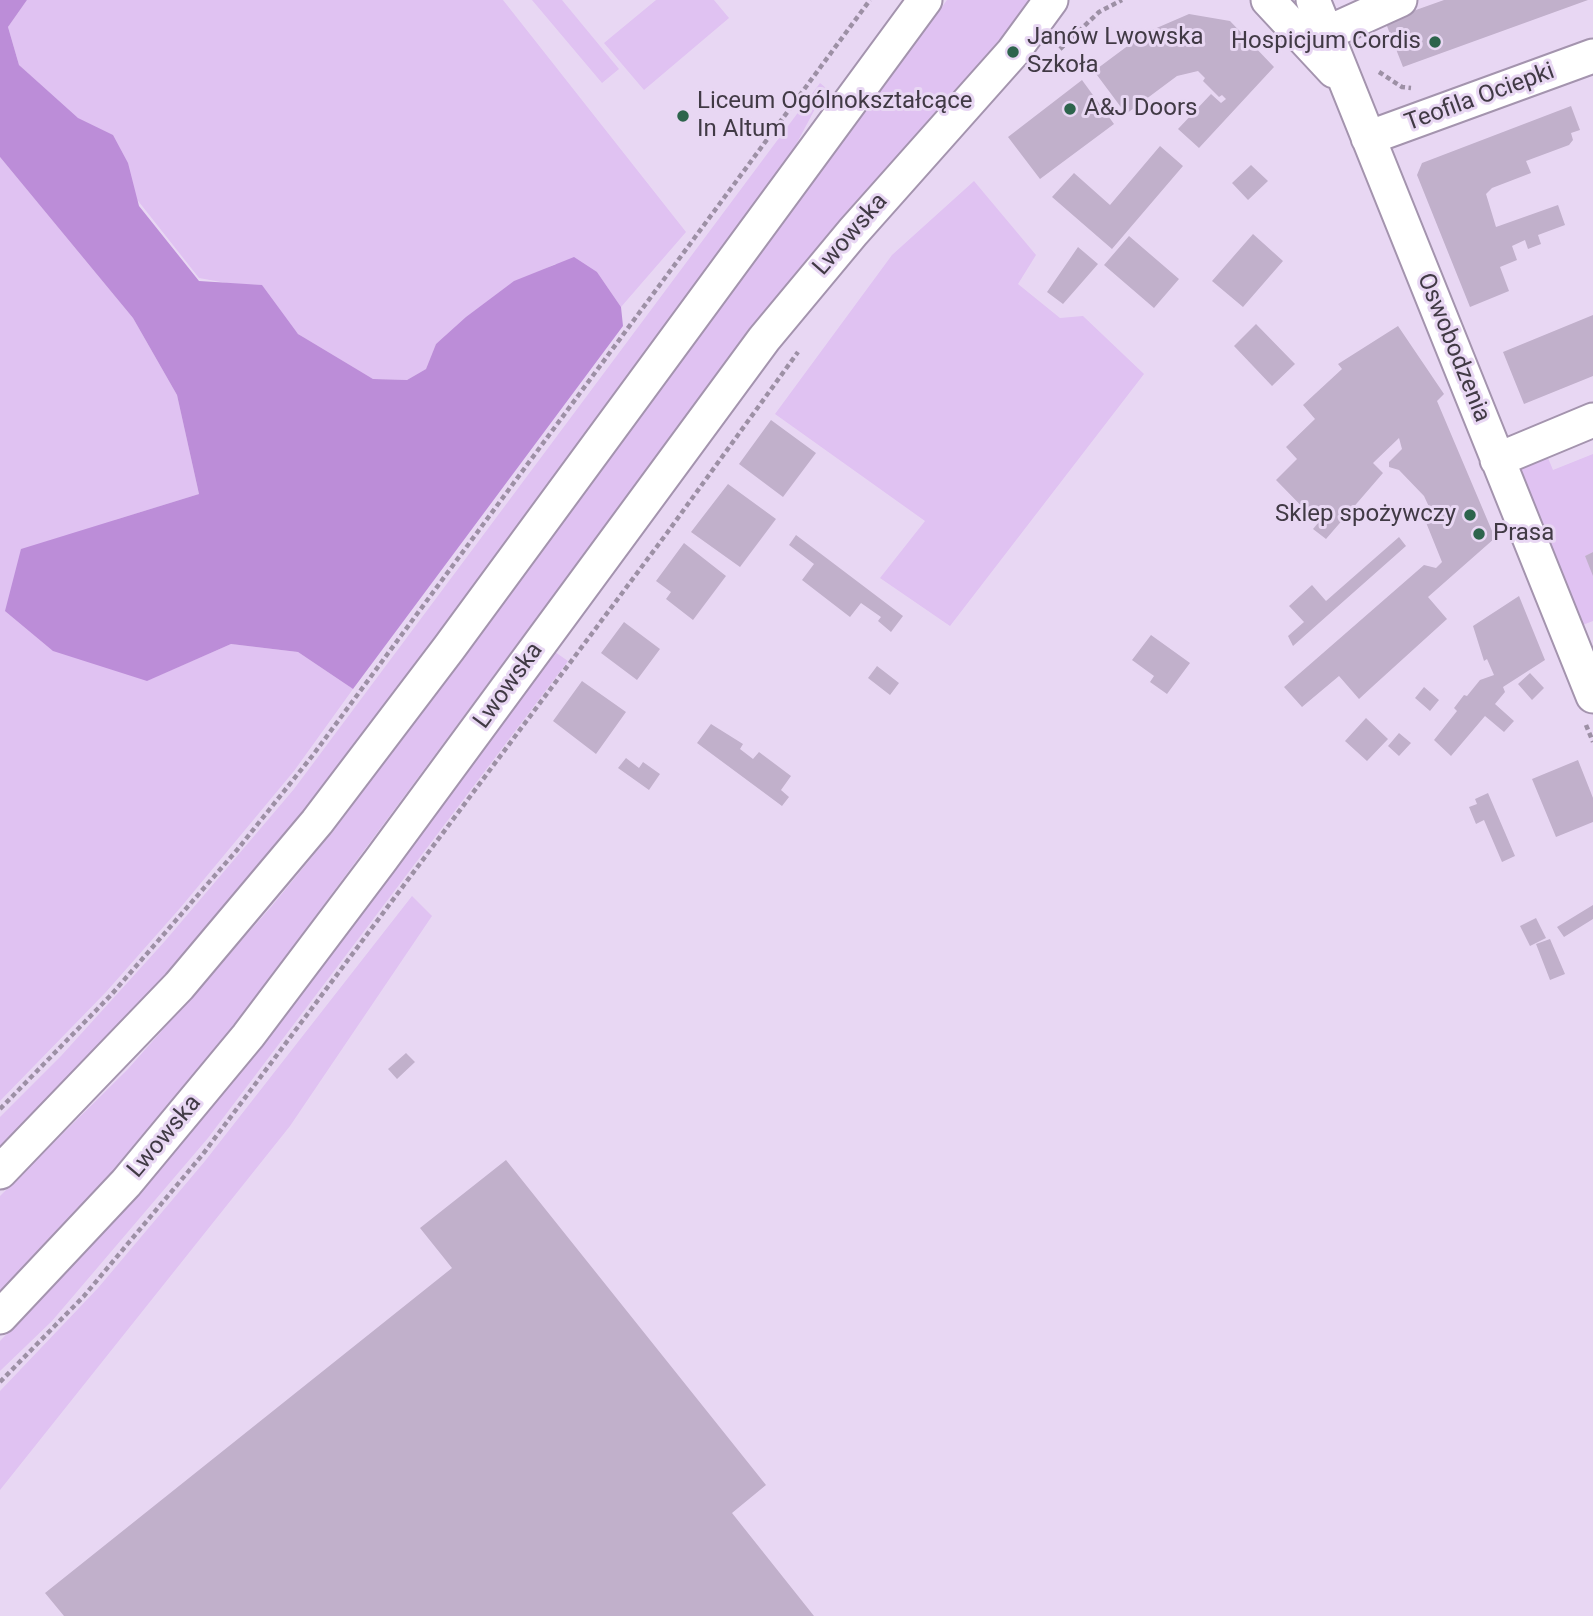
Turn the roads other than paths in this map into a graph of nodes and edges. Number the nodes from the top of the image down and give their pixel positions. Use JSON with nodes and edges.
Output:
{"nodes":[{"id":1,"x":925,"y":0,"type":"edge"},
{"id":2,"x":1051,"y":0,"type":"edge"},
{"id":3,"x":1076,"y":0,"type":"edge"},
{"id":4,"x":1268,"y":0,"type":"edge"},
{"id":5,"x":1313,"y":0,"type":"edge"},
{"id":6,"x":1400,"y":0,"type":"edge"},
{"id":7,"x":1327,"y":33,"type":"junction"},
{"id":8,"x":1013,"y":52,"type":"junction"},
{"id":9,"x":1593,"y":56,"type":"edge"},
{"id":10,"x":1348,"y":86,"type":"junction"},
{"id":11,"x":1367,"y":138,"type":"junction"},
{"id":12,"x":1593,"y":420,"type":"edge"},
{"id":13,"x":1497,"y":460,"type":"junction"},
{"id":14,"x":1584,"y":646,"type":"edge"},
{"id":15,"x":1593,"y":696,"type":"edge"},
{"id":16,"x":0,"y":1172,"type":"edge"},
{"id":17,"x":0,"y":1317,"type":"edge"}],
"edges":[{"from":1,"to":16,"type":"street"},
{"from":2,"to":8,"type":"street","name":"Lwowska"},
{"from":3,"to":8,"type":"street","name":"Lwowska"},
{"from":4,"to":10,"type":"street"},
{"from":5,"to":7,"type":"street","name":"Oswobodzenia"},
{"from":6,"to":7,"type":"street"},
{"from":7,"to":10,"type":"street","name":"Oswobodzenia"},
{"from":8,"to":17,"type":"street","name":"Lwowska"},
{"from":9,"to":11,"type":"street","name":"Teofila Ociepki"},
{"from":10,"to":11,"type":"street","name":"Oswobodzenia"},
{"from":11,"to":13,"type":"street","name":"Oswobodzenia"},
{"from":12,"to":13,"type":"street"},
{"from":13,"to":14,"type":"street","name":"Oswobodzenia"},
{"from":14,"to":15,"type":"street","name":"Oswobodzenia"}]}
